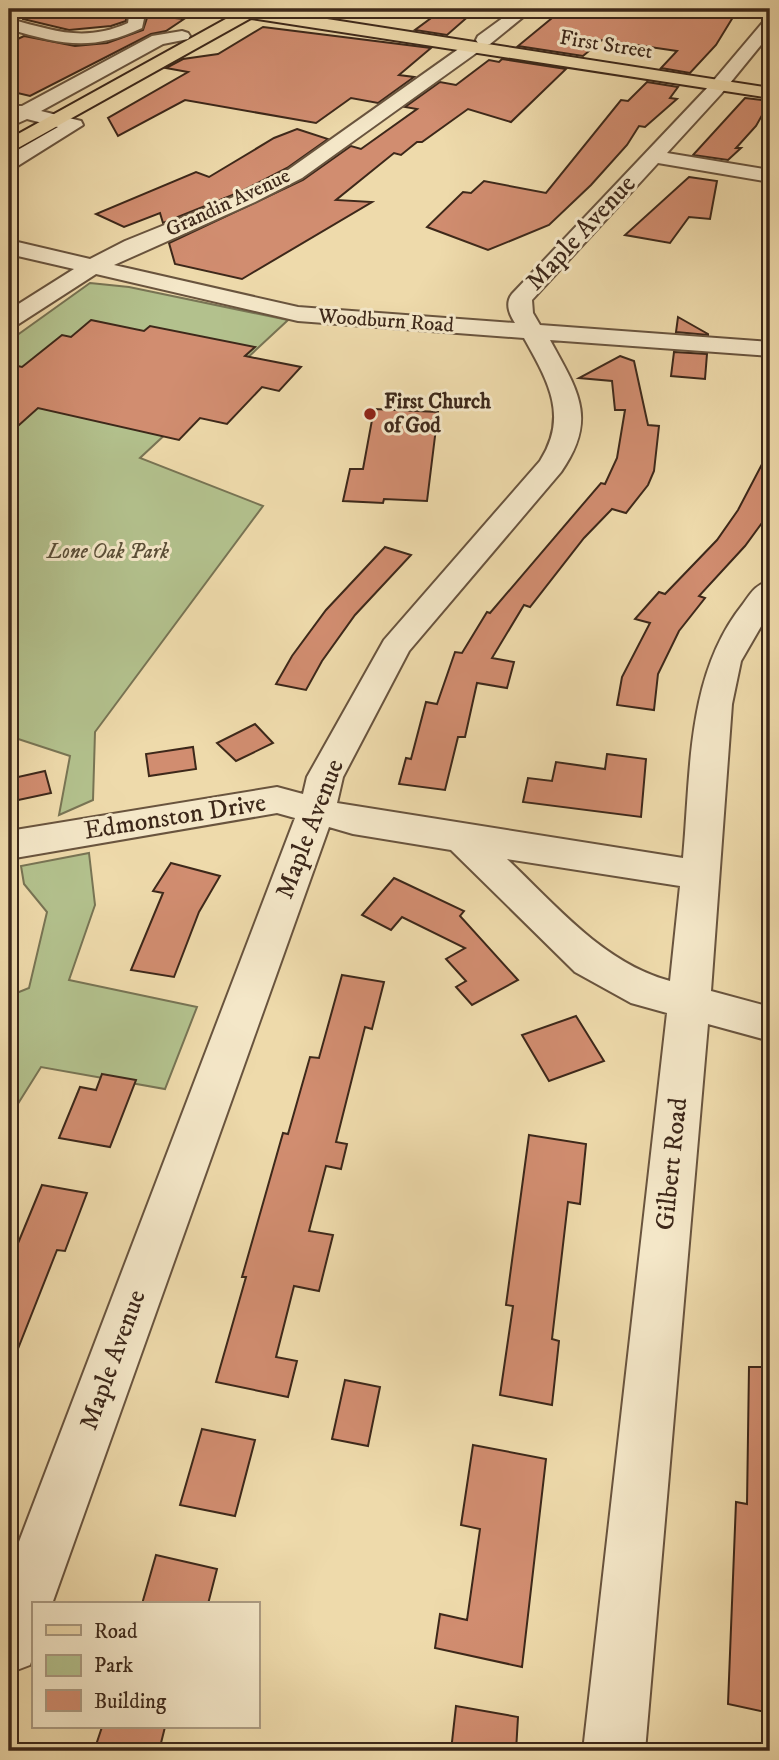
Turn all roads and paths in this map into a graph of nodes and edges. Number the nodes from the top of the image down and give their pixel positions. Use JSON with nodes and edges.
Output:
{"nodes":[{"id":1,"x":126,"y":9,"type":"edge"},
{"id":2,"x":229,"y":9,"type":"edge"},
{"id":3,"x":275,"y":9,"type":"edge"},
{"id":4,"x":301,"y":9,"type":"edge"},
{"id":5,"x":525,"y":9,"type":"edge"},
{"id":6,"x":252,"y":10,"type":"edge"},
{"id":7,"x":318,"y":19,"type":"junction"},
{"id":8,"x":770,"y":24,"type":"edge"},
{"id":9,"x":10,"y":26,"type":"edge"},
{"id":10,"x":213,"y":32,"type":"junction"},
{"id":11,"x":479,"y":44,"type":"junction"},
{"id":12,"x":722,"y":81,"type":"junction"},
{"id":13,"x":770,"y":83,"type":"edge"},
{"id":14,"x":770,"y":93,"type":"edge"},
{"id":15,"x":19,"y":115,"type":"edge"},
{"id":16,"x":54,"y":120,"type":"junction"},
{"id":17,"x":9,"y":131,"type":"edge"},
{"id":18,"x":9,"y":148,"type":"edge"},
{"id":19,"x":653,"y":156,"type":"junction"},
{"id":20,"x":9,"y":163,"type":"edge"},
{"id":21,"x":770,"y":176,"type":"edge"},
{"id":22,"x":9,"y":247,"type":"edge"},
{"id":23,"x":92,"y":267,"type":"junction"},
{"id":24,"x":9,"y":320,"type":"edge"},
{"id":25,"x":533,"y":331,"type":"junction"},
{"id":26,"x":770,"y":349,"type":"edge"},
{"id":27,"x":770,"y":590,"type":"edge"},
{"id":28,"x":317,"y":809,"type":"junction"},
{"id":29,"x":464,"y":840,"type":"junction"},
{"id":30,"x":9,"y":845,"type":"edge"},
{"id":31,"x":699,"y":875,"type":"junction"},
{"id":32,"x":688,"y":1003,"type":"junction"},
{"id":33,"x":770,"y":1024,"type":"edge"},
{"id":34,"x":9,"y":1644,"type":"edge"},
{"id":35,"x":614,"y":1751,"type":"edge"}],
"edges":[{"from":1,"to":9,"type":"street"},
{"from":2,"to":6,"type":"main road","name":"First Street"},
{"from":2,"to":15,"type":"main road"},
{"from":3,"to":7,"type":"main road","name":"First Street"},
{"from":4,"to":7,"type":"main road"},
{"from":5,"to":11,"type":"street","name":"Grandin Avenue"},
{"from":6,"to":7,"type":"main road","name":"First Street"},
{"from":6,"to":10,"type":"main road"},
{"from":7,"to":10,"type":"main road"},
{"from":7,"to":11,"type":"main road","name":"First Street"},
{"from":8,"to":12,"type":"street","name":"Maple Avenue"},
{"from":10,"to":16,"type":"main road"},
{"from":11,"to":12,"type":"main road","name":"First Street"},
{"from":11,"to":23,"type":"street","name":"Grandin Avenue"},
{"from":12,"to":13,"type":"main road","name":"First Street"},
{"from":12,"to":14,"type":"main road","name":"First Street"},
{"from":12,"to":19,"type":"street","name":"Maple Avenue"},
{"from":15,"to":16,"type":"street"},
{"from":15,"to":17,"type":"main road"},
{"from":16,"to":18,"type":"main road"},
{"from":16,"to":20,"type":"street"},
{"from":19,"to":21,"type":"street"},
{"from":19,"to":25,"type":"street","name":"Maple Avenue"},
{"from":22,"to":23,"type":"street","name":"Woodburn Road"},
{"from":23,"to":24,"type":"street","name":"Grandin Avenue"},
{"from":23,"to":25,"type":"street","name":"Woodburn Road"},
{"from":25,"to":26,"type":"street","name":"Woodburn Road"},
{"from":25,"to":28,"type":"street","name":"Maple Avenue"},
{"from":27,"to":31,"type":"street","name":"Gilbert Road"},
{"from":28,"to":29,"type":"street","name":"Edmonston Drive"},
{"from":28,"to":30,"type":"street","name":"Edmonston Drive"},
{"from":28,"to":34,"type":"street","name":"Maple Avenue"},
{"from":29,"to":31,"type":"street","name":"Edmonston Drive"},
{"from":29,"to":32,"type":"street"},
{"from":31,"to":32,"type":"street","name":"Gilbert Road"},
{"from":32,"to":33,"type":"street"},
{"from":32,"to":35,"type":"street","name":"Gilbert Road"}]}
